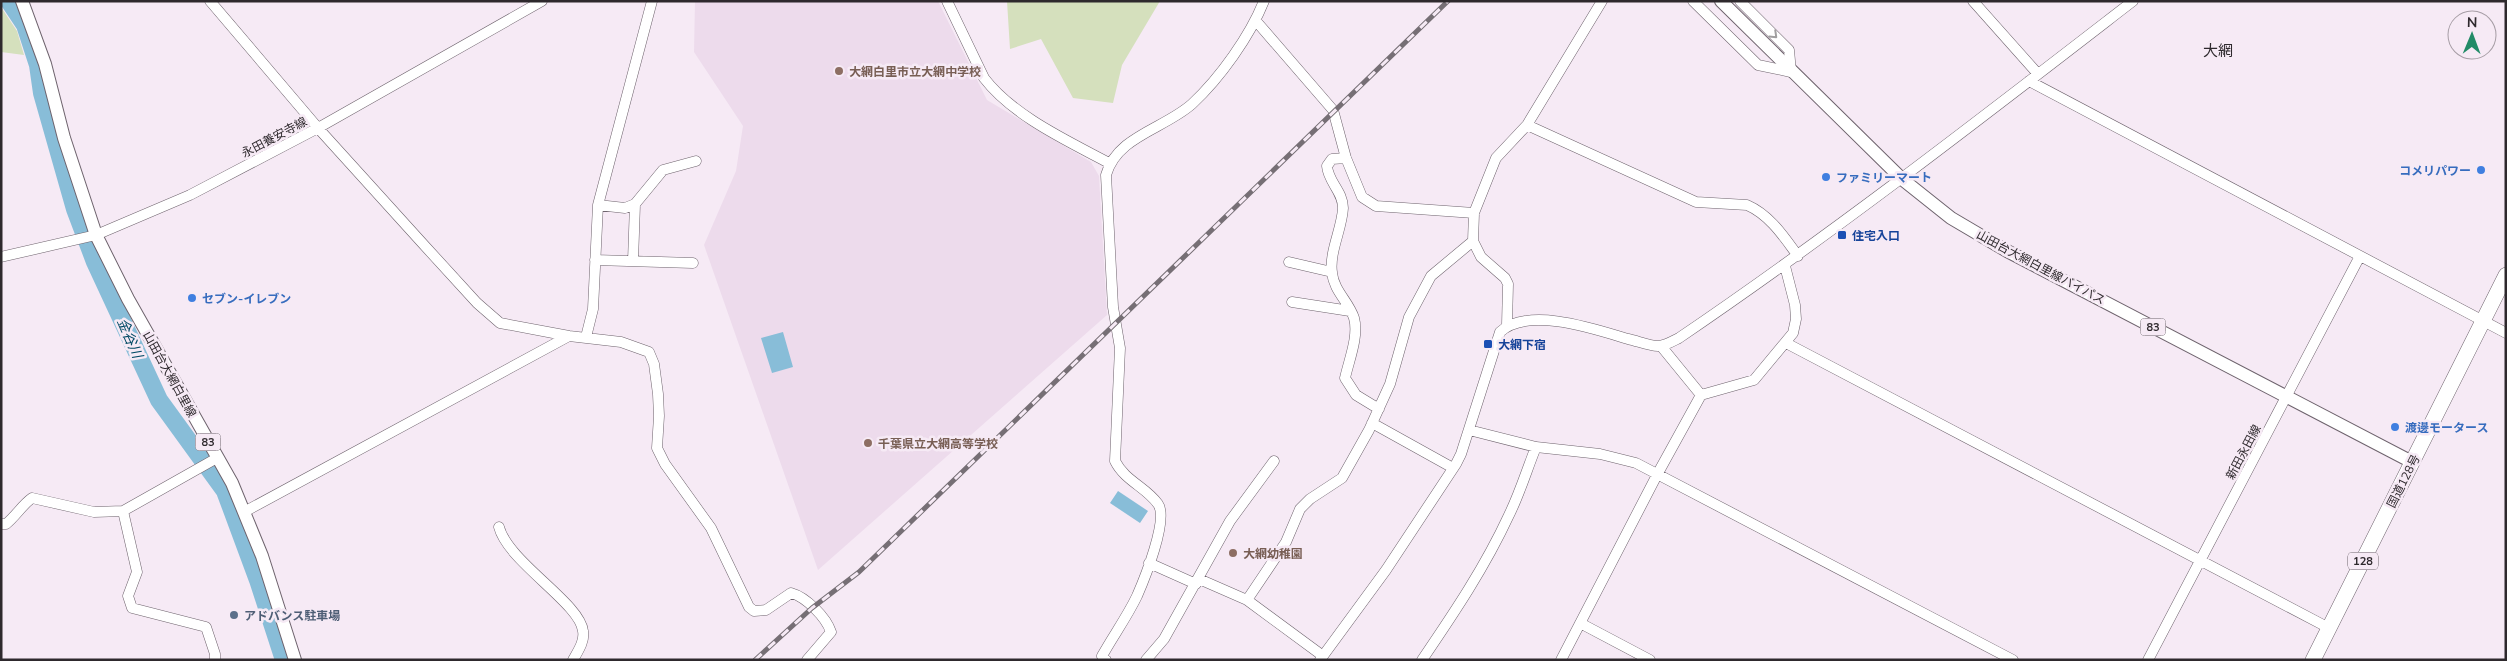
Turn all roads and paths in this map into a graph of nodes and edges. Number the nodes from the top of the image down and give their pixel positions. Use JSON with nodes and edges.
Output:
{"nodes":[{"id":1,"x":22,"y":1,"type":"edge"},
{"id":2,"x":210,"y":1,"type":"edge"},
{"id":3,"x":542,"y":1,"type":"edge"},
{"id":4,"x":652,"y":1,"type":"edge"},
{"id":5,"x":948,"y":1,"type":"edge"},
{"id":6,"x":1264,"y":1,"type":"edge"},
{"id":7,"x":1602,"y":1,"type":"edge"},
{"id":8,"x":1693,"y":1,"type":"edge"},
{"id":9,"x":1721,"y":1,"type":"edge"},
{"id":10,"x":1740,"y":1,"type":"edge"},
{"id":11,"x":1973,"y":1,"type":"edge"},
{"id":12,"x":2133,"y":1,"type":"edge"},
{"id":13,"x":1256,"y":21,"type":"junction"},
{"id":14,"x":1791,"y":72,"type":"junction"},
{"id":15,"x":2038,"y":74,"type":"junction"},
{"id":16,"x":2029,"y":81,"type":"junction"},
{"id":17,"x":1527,"y":126,"type":"junction"},
{"id":18,"x":318,"y":128,"type":"junction"},
{"id":19,"x":1346,"y":158,"type":"junction"},
{"id":20,"x":696,"y":161,"type":"dead end"},
{"id":21,"x":1110,"y":163,"type":"junction"},
{"id":22,"x":1902,"y":179,"type":"junction"},
{"id":23,"x":635,"y":204,"type":"junction"},
{"id":24,"x":598,"y":205,"type":"junction"},
{"id":25,"x":1474,"y":213,"type":"junction"},
{"id":26,"x":96,"y":235,"type":"junction"},
{"id":27,"x":1473,"y":241,"type":"junction"},
{"id":28,"x":1798,"y":256,"type":"junction"},
{"id":29,"x":2360,"y":256,"type":"junction"},
{"id":30,"x":1,"y":257,"type":"edge"},
{"id":31,"x":595,"y":260,"type":"junction"},
{"id":32,"x":633,"y":261,"type":"junction"},
{"id":33,"x":692,"y":262,"type":"dead end"},
{"id":34,"x":1289,"y":262,"type":"dead end"},
{"id":35,"x":1785,"y":266,"type":"junction"},
{"id":36,"x":1332,"y":272,"type":"junction"},
{"id":37,"x":2506,"y":275,"type":"edge"},
{"id":38,"x":1292,"y":302,"type":"dead end"},
{"id":39,"x":1350,"y":311,"type":"junction"},
{"id":40,"x":2482,"y":321,"type":"junction"},
{"id":41,"x":1507,"y":325,"type":"junction"},
{"id":42,"x":2506,"y":332,"type":"edge"},
{"id":43,"x":569,"y":336,"type":"junction"},
{"id":44,"x":586,"y":337,"type":"junction"},
{"id":45,"x":1786,"y":343,"type":"junction"},
{"id":46,"x":1661,"y":346,"type":"junction"},
{"id":47,"x":1701,"y":395,"type":"junction"},
{"id":48,"x":2286,"y":396,"type":"junction"},
{"id":49,"x":1379,"y":408,"type":"junction"},
{"id":50,"x":1372,"y":423,"type":"junction"},
{"id":51,"x":1468,"y":430,"type":"junction"},
{"id":52,"x":1536,"y":446,"type":"junction"},
{"id":53,"x":217,"y":458,"type":"junction"},
{"id":54,"x":1274,"y":461,"type":"dead end"},
{"id":55,"x":2412,"y":462,"type":"junction"},
{"id":56,"x":1453,"y":468,"type":"junction"},
{"id":57,"x":1658,"y":472,"type":"junction"},
{"id":58,"x":123,"y":511,"type":"junction"},
{"id":59,"x":244,"y":512,"type":"junction"},
{"id":60,"x":1,"y":524,"type":"edge"},
{"id":61,"x":499,"y":527,"type":"dead end"},
{"id":62,"x":2201,"y":560,"type":"junction"},
{"id":63,"x":1149,"y":563,"type":"junction"},
{"id":64,"x":1197,"y":581,"type":"junction"},
{"id":65,"x":1247,"y":600,"type":"junction"},
{"id":66,"x":1580,"y":623,"type":"junction"},
{"id":67,"x":2329,"y":628,"type":"junction"},
{"id":68,"x":1321,"y":658,"type":"edge"},
{"id":69,"x":215,"y":660,"type":"edge"},
{"id":70,"x":295,"y":660,"type":"edge"},
{"id":71,"x":573,"y":660,"type":"edge"},
{"id":72,"x":807,"y":660,"type":"edge"},
{"id":73,"x":1106,"y":660,"type":"edge"},
{"id":74,"x":1146,"y":660,"type":"edge"},
{"id":75,"x":1422,"y":660,"type":"edge"},
{"id":76,"x":1561,"y":660,"type":"edge"},
{"id":77,"x":1650,"y":660,"type":"edge"},
{"id":78,"x":2013,"y":660,"type":"edge"},
{"id":79,"x":2148,"y":660,"type":"edge"},
{"id":80,"x":2313,"y":660,"type":"edge"}],
"edges":[{"from":1,"to":26,"type":"main road","name":"山田台大網白里線","number":"83"},
{"from":2,"to":18,"type":"street"},
{"from":3,"to":18,"type":"street","name":"永田養安寺線"},
{"from":4,"to":24,"type":"street"},
{"from":5,"to":21,"type":"street"},
{"from":6,"to":13,"type":"street"},
{"from":7,"to":17,"type":"street"},
{"from":8,"to":14,"type":"street"},
{"from":9,"to":14,"type":"main road","name":"山田台大網白里線バイパス","number":"83"},
{"from":10,"to":14,"type":"street","one_way":true},
{"from":11,"to":15,"type":"street"},
{"from":12,"to":15,"type":"street"},
{"from":13,"to":19,"type":"street"},
{"from":13,"to":21,"type":"street"},
{"from":14,"to":22,"type":"main road","name":"山田台大網白里線バイパス","number":"83"},
{"from":15,"to":16,"type":"street"},
{"from":16,"to":22,"type":"street"},
{"from":16,"to":29,"type":"street"},
{"from":17,"to":25,"type":"street"},
{"from":17,"to":28,"type":"street"},
{"from":18,"to":26,"type":"street","name":"永田養安寺線"},
{"from":18,"to":43,"type":"street"},
{"from":19,"to":25,"type":"street"},
{"from":19,"to":36,"type":"street"},
{"from":20,"to":23,"type":"street"},
{"from":21,"to":63,"type":"street"},
{"from":22,"to":28,"type":"street"},
{"from":22,"to":48,"type":"main road","name":"山田台大網白里線バイパス","number":"83"},
{"from":23,"to":24,"type":"street"},
{"from":23,"to":32,"type":"street"},
{"from":24,"to":31,"type":"street"},
{"from":25,"to":27,"type":"street"},
{"from":26,"to":30,"type":"street","name":"永田養安寺線"},
{"from":26,"to":53,"type":"main road","name":"山田台大網白里線","number":"83"},
{"from":27,"to":41,"type":"street"},
{"from":27,"to":49,"type":"street"},
{"from":28,"to":35,"type":"street"},
{"from":29,"to":40,"type":"street"},
{"from":29,"to":48,"type":"street","name":"新田永田線"},
{"from":31,"to":32,"type":"street"},
{"from":31,"to":44,"type":"street"},
{"from":32,"to":33,"type":"street"},
{"from":34,"to":36,"type":"street"},
{"from":35,"to":45,"type":"street"},
{"from":35,"to":46,"type":"street"},
{"from":36,"to":39,"type":"street"},
{"from":37,"to":40,"type":"highway","name":"国道128号","number":"128"},
{"from":38,"to":39,"type":"street"},
{"from":39,"to":49,"type":"street"},
{"from":40,"to":42,"type":"street"},
{"from":40,"to":55,"type":"highway","name":"国道128号","number":"128"},
{"from":41,"to":46,"type":"street"},
{"from":41,"to":51,"type":"street"},
{"from":43,"to":44,"type":"street"},
{"from":43,"to":59,"type":"street"},
{"from":44,"to":72,"type":"street"},
{"from":45,"to":47,"type":"street"},
{"from":45,"to":62,"type":"street"},
{"from":46,"to":47,"type":"street"},
{"from":47,"to":57,"type":"street"},
{"from":48,"to":55,"type":"main road","name":"山田台大網白里線バイパス","number":"83"},
{"from":48,"to":62,"type":"street","name":"新田永田線"},
{"from":49,"to":50,"type":"street"},
{"from":50,"to":56,"type":"street"},
{"from":50,"to":65,"type":"street"},
{"from":51,"to":52,"type":"street"},
{"from":51,"to":56,"type":"street"},
{"from":52,"to":57,"type":"street"},
{"from":52,"to":75,"type":"street"},
{"from":53,"to":58,"type":"street"},
{"from":53,"to":59,"type":"main road","name":"山田台大網白里線","number":"83"},
{"from":54,"to":64,"type":"street"},
{"from":55,"to":67,"type":"highway","name":"国道128号","number":"128"},
{"from":56,"to":68,"type":"street"},
{"from":57,"to":66,"type":"street"},
{"from":57,"to":78,"type":"street"},
{"from":58,"to":60,"type":"street"},
{"from":58,"to":69,"type":"street"},
{"from":59,"to":70,"type":"main road","name":"山田台大網白里線","number":"83"},
{"from":61,"to":71,"type":"street"},
{"from":62,"to":67,"type":"street"},
{"from":62,"to":79,"type":"street","name":"新田永田線"},
{"from":63,"to":64,"type":"street"},
{"from":63,"to":73,"type":"street"},
{"from":64,"to":65,"type":"street"},
{"from":64,"to":74,"type":"street"},
{"from":65,"to":68,"type":"street"},
{"from":66,"to":76,"type":"street"},
{"from":66,"to":77,"type":"street"},
{"from":67,"to":80,"type":"highway","name":"国道128号","number":"128"}]}
